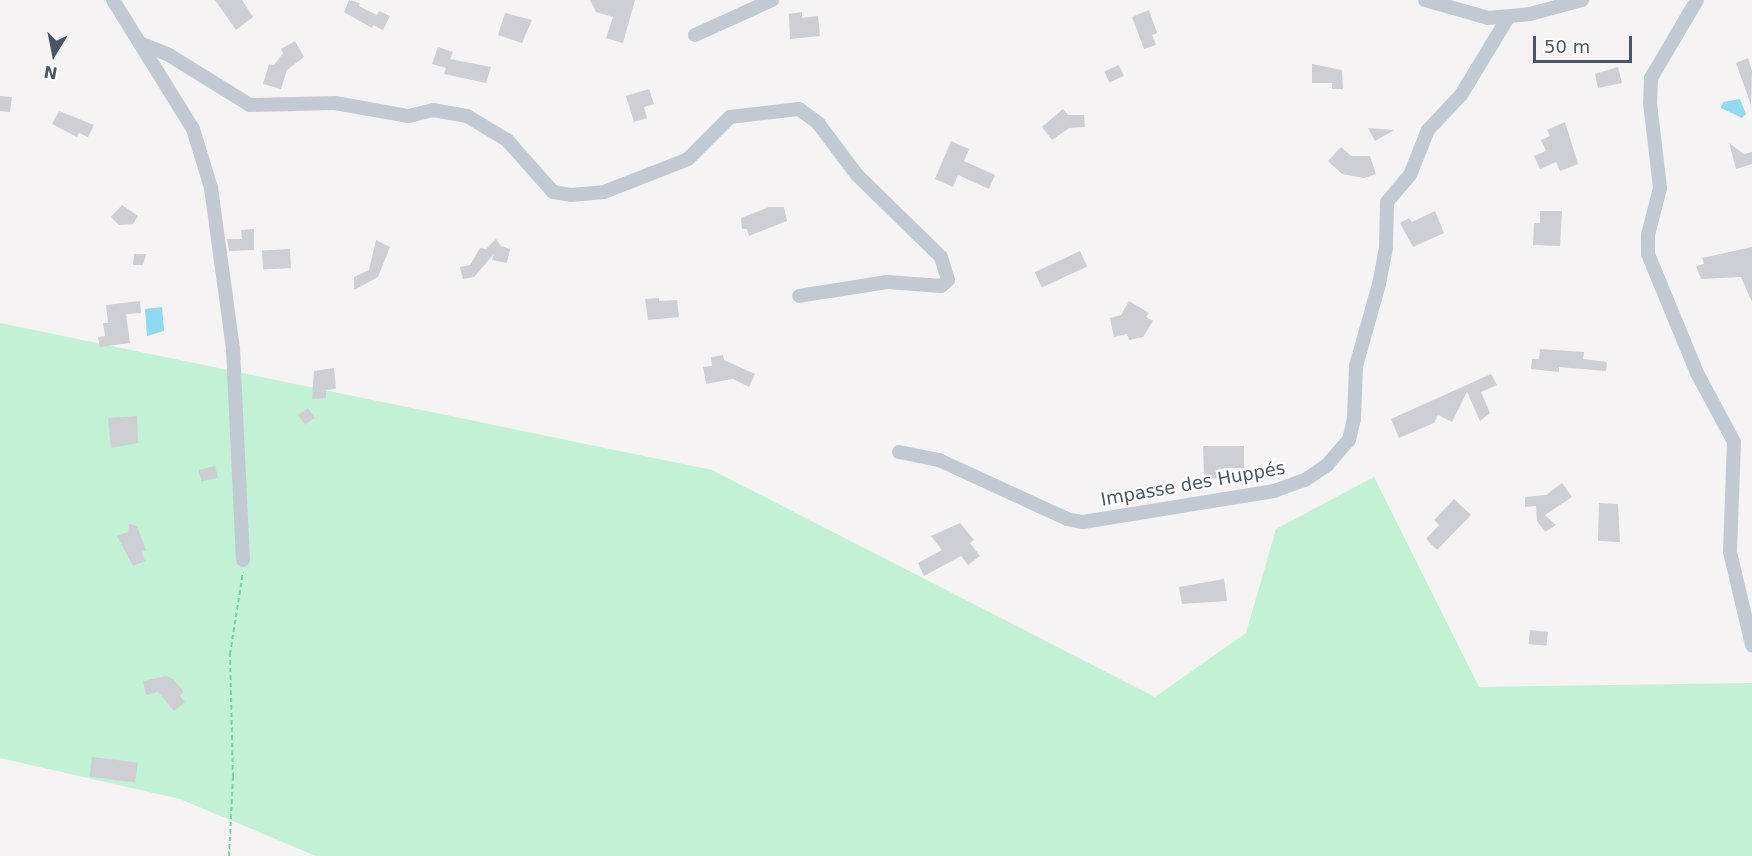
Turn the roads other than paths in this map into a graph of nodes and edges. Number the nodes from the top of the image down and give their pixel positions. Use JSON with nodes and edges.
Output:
{"nodes":[{"id":1,"x":113,"y":0,"type":"edge"},
{"id":2,"x":772,"y":0,"type":"edge"},
{"id":3,"x":1425,"y":0,"type":"edge"},
{"id":4,"x":1582,"y":0,"type":"edge"},
{"id":5,"x":1697,"y":0,"type":"edge"},
{"id":6,"x":1509,"y":16,"type":"junction"},
{"id":7,"x":695,"y":35,"type":"dead end"},
{"id":8,"x":142,"y":44,"type":"junction"},
{"id":9,"x":799,"y":296,"type":"dead end"},
{"id":10,"x":899,"y":452,"type":"dead end"},
{"id":11,"x":243,"y":560,"type":"road end"},
{"id":12,"x":1752,"y":645,"type":"edge"}],
"edges":[{"from":1,"to":8,"type":"street"},
{"from":2,"to":7,"type":"street"},
{"from":3,"to":6,"type":"street"},
{"from":4,"to":6,"type":"street"},
{"from":5,"to":12,"type":"street"},
{"from":6,"to":10,"type":"street","name":"Impasse des Huppés"},
{"from":8,"to":9,"type":"street"},
{"from":8,"to":11,"type":"street"}]}
